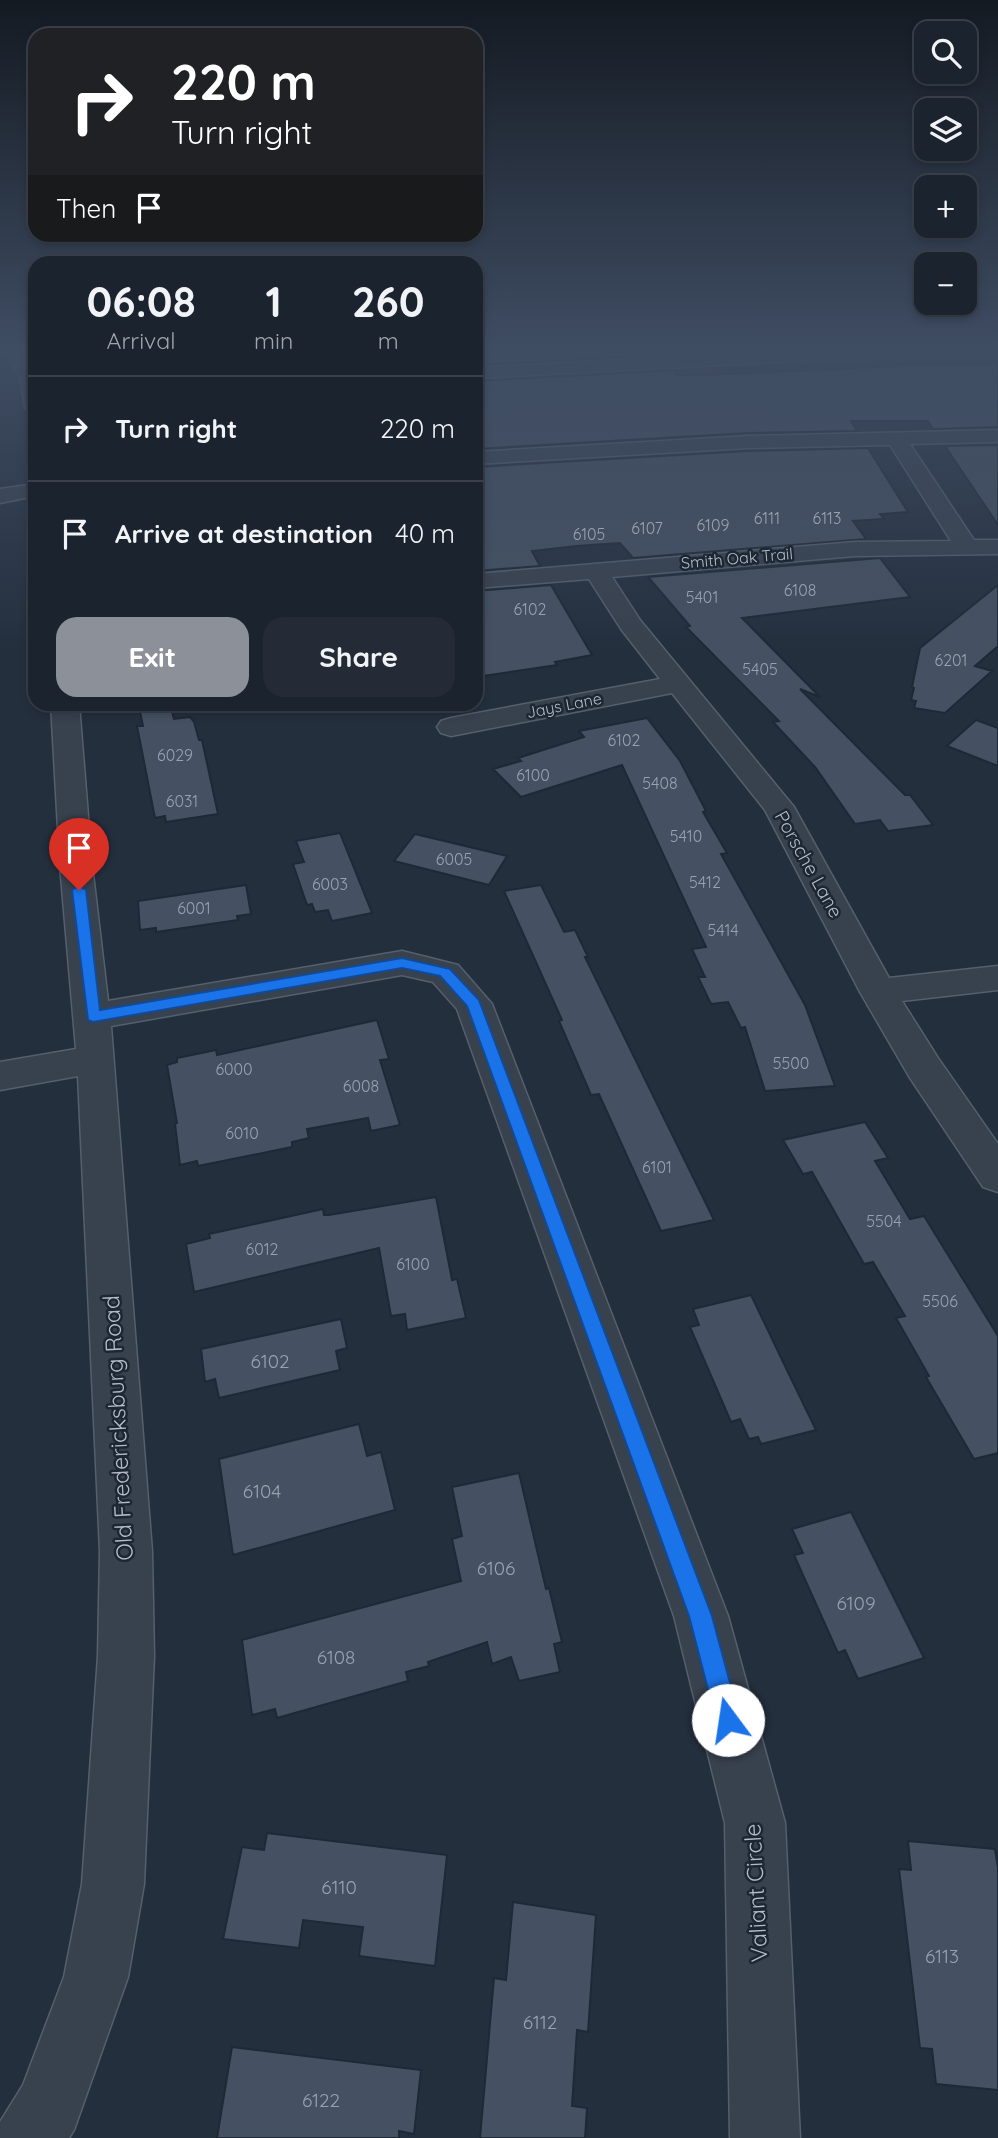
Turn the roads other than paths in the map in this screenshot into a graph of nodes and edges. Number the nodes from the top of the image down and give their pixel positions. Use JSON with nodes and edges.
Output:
{"nodes":[{"id":1,"x":650,"y":448,"type":"edge"},
{"id":2,"x":903,"y":448,"type":"edge"},
{"id":3,"x":483,"y":458,"type":"edge"},
{"id":4,"x":28,"y":491,"type":"edge"},
{"id":5,"x":0,"y":496,"type":"edge"},
{"id":6,"x":967,"y":547,"type":"junction"},
{"id":7,"x":998,"y":547,"type":"edge"},
{"id":8,"x":596,"y":570,"type":"junction"},
{"id":9,"x":483,"y":581,"type":"edge"},
{"id":10,"x":676,"y":684,"type":"junction"},
{"id":11,"x":65,"y":711,"type":"edge"},
{"id":12,"x":451,"y":727,"type":"dead end"},
{"id":13,"x":998,"y":978,"type":"edge"},
{"id":14,"x":878,"y":992,"type":"junction"},
{"id":15,"x":95,"y":1037,"type":"junction"},
{"id":16,"x":0,"y":1076,"type":"edge"},
{"id":17,"x":998,"y":1176,"type":"edge"},
{"id":18,"x":28,"y":2138,"type":"edge"},
{"id":19,"x":765,"y":2138,"type":"edge"}],
"edges":[{"from":1,"to":3,"type":"street"},
{"from":2,"to":6,"type":"street"},
{"from":4,"to":5,"type":"street"},
{"from":6,"to":7,"type":"street","name":"Smith Oak Trail"},
{"from":6,"to":8,"type":"street","name":"Smith Oak Trail"},
{"from":8,"to":9,"type":"street","name":"Smith Oak Trail"},
{"from":8,"to":10,"type":"street","name":"Porsche Lane"},
{"from":10,"to":12,"type":"street","name":"Jays Lane"},
{"from":10,"to":14,"type":"street","name":"Porsche Lane"},
{"from":11,"to":15,"type":"street","name":"Old Fredericksburg Road"},
{"from":13,"to":14,"type":"street"},
{"from":14,"to":17,"type":"street","name":"Porsche Lane"},
{"from":15,"to":16,"type":"street","name":"Valiant Circle"},
{"from":15,"to":18,"type":"street","name":"Old Fredericksburg Road"},
{"from":15,"to":19,"type":"street","name":"Valiant Circle"}]}
